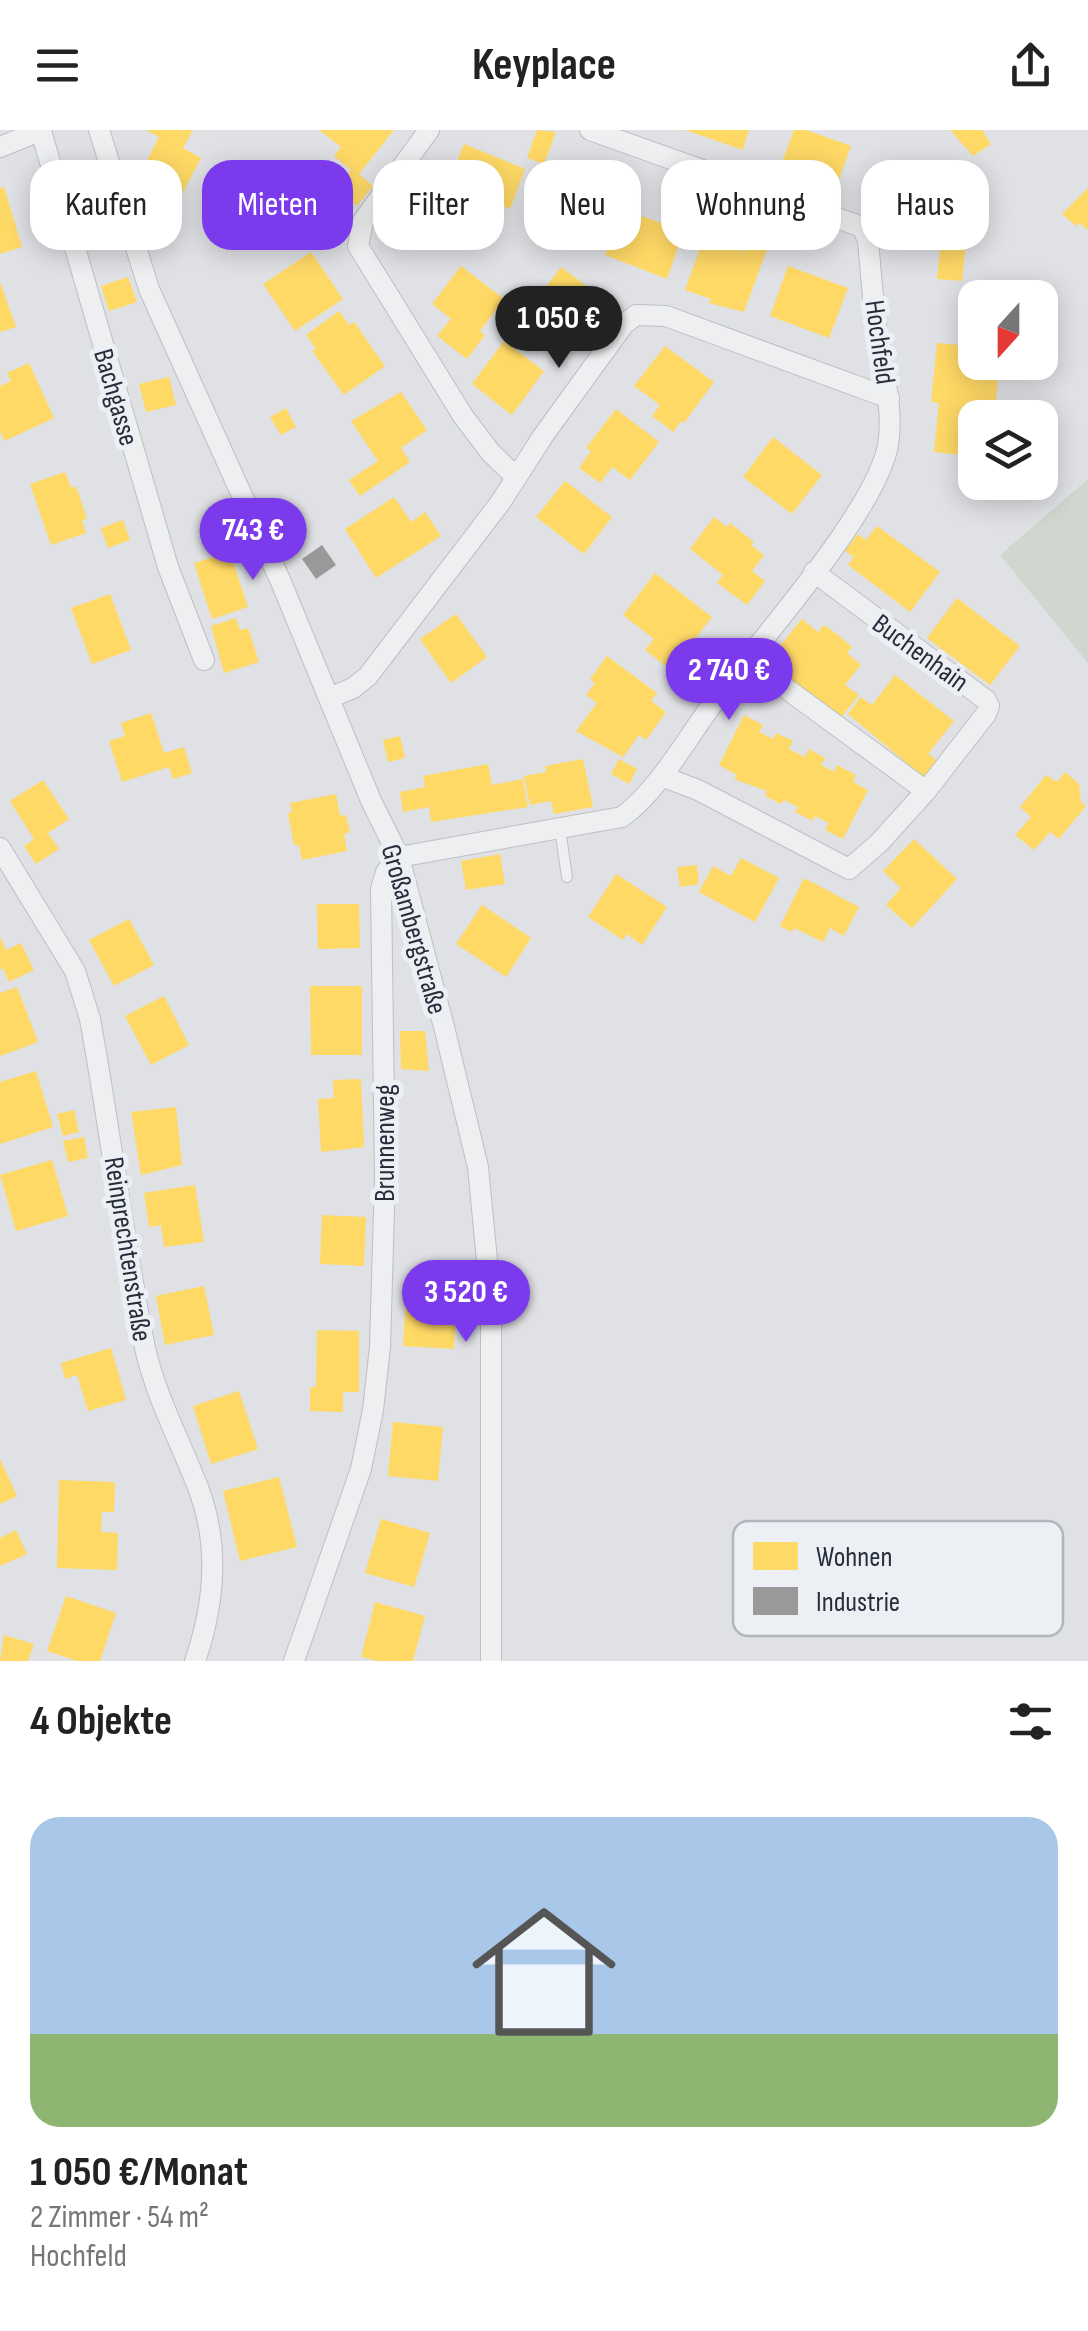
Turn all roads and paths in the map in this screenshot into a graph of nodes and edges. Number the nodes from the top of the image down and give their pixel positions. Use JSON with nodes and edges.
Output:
{"nodes":[{"id":1,"x":42,"y":130,"type":"edge"},
{"id":2,"x":99,"y":130,"type":"edge"},
{"id":3,"x":429,"y":130,"type":"edge"},
{"id":4,"x":590,"y":130,"type":"edge"},
{"id":5,"x":0,"y":147,"type":"edge"},
{"id":6,"x":889,"y":398,"type":"junction"},
{"id":7,"x":516,"y":477,"type":"junction"},
{"id":8,"x":814,"y":572,"type":"junction"},
{"id":9,"x":204,"y":660,"type":"dead end"},
{"id":10,"x":746,"y":660,"type":"junction"},
{"id":11,"x":329,"y":698,"type":"junction"},
{"id":12,"x":661,"y":776,"type":"junction"},
{"id":13,"x":926,"y":791,"type":"junction"},
{"id":14,"x":560,"y":828,"type":"junction"},
{"id":15,"x":0,"y":848,"type":"edge"},
{"id":16,"x":399,"y":857,"type":"junction"},
{"id":17,"x":567,"y":877,"type":"dead end"},
{"id":18,"x":195,"y":1661,"type":"edge"},
{"id":19,"x":294,"y":1661,"type":"edge"},
{"id":20,"x":491,"y":1661,"type":"edge"}],
"edges":[{"from":1,"to":5,"type":"street"},
{"from":1,"to":9,"type":"street","name":"Bachgasse"},
{"from":2,"to":11,"type":"street","name":"Großambergstraße"},
{"from":3,"to":7,"type":"street"},
{"from":4,"to":6,"type":"street","name":"Hochfeld"},
{"from":6,"to":7,"type":"street","name":"Hochfeld"},
{"from":6,"to":8,"type":"street"},
{"from":7,"to":11,"type":"street","name":"Hochfeld"},
{"from":8,"to":10,"type":"street"},
{"from":8,"to":13,"type":"street","name":"Buchenhain"},
{"from":10,"to":12,"type":"street"},
{"from":10,"to":13,"type":"street"},
{"from":11,"to":16,"type":"street","name":"Großambergstraße"},
{"from":12,"to":13,"type":"street","name":"Buchenhain"},
{"from":12,"to":14,"type":"street"},
{"from":14,"to":16,"type":"street"},
{"from":14,"to":17,"type":"lane"},
{"from":15,"to":18,"type":"street","name":"Reinprechtenstraße"},
{"from":16,"to":19,"type":"street","name":"Brunnenweg"},
{"from":16,"to":20,"type":"street","name":"Großambergstraße"}]}
